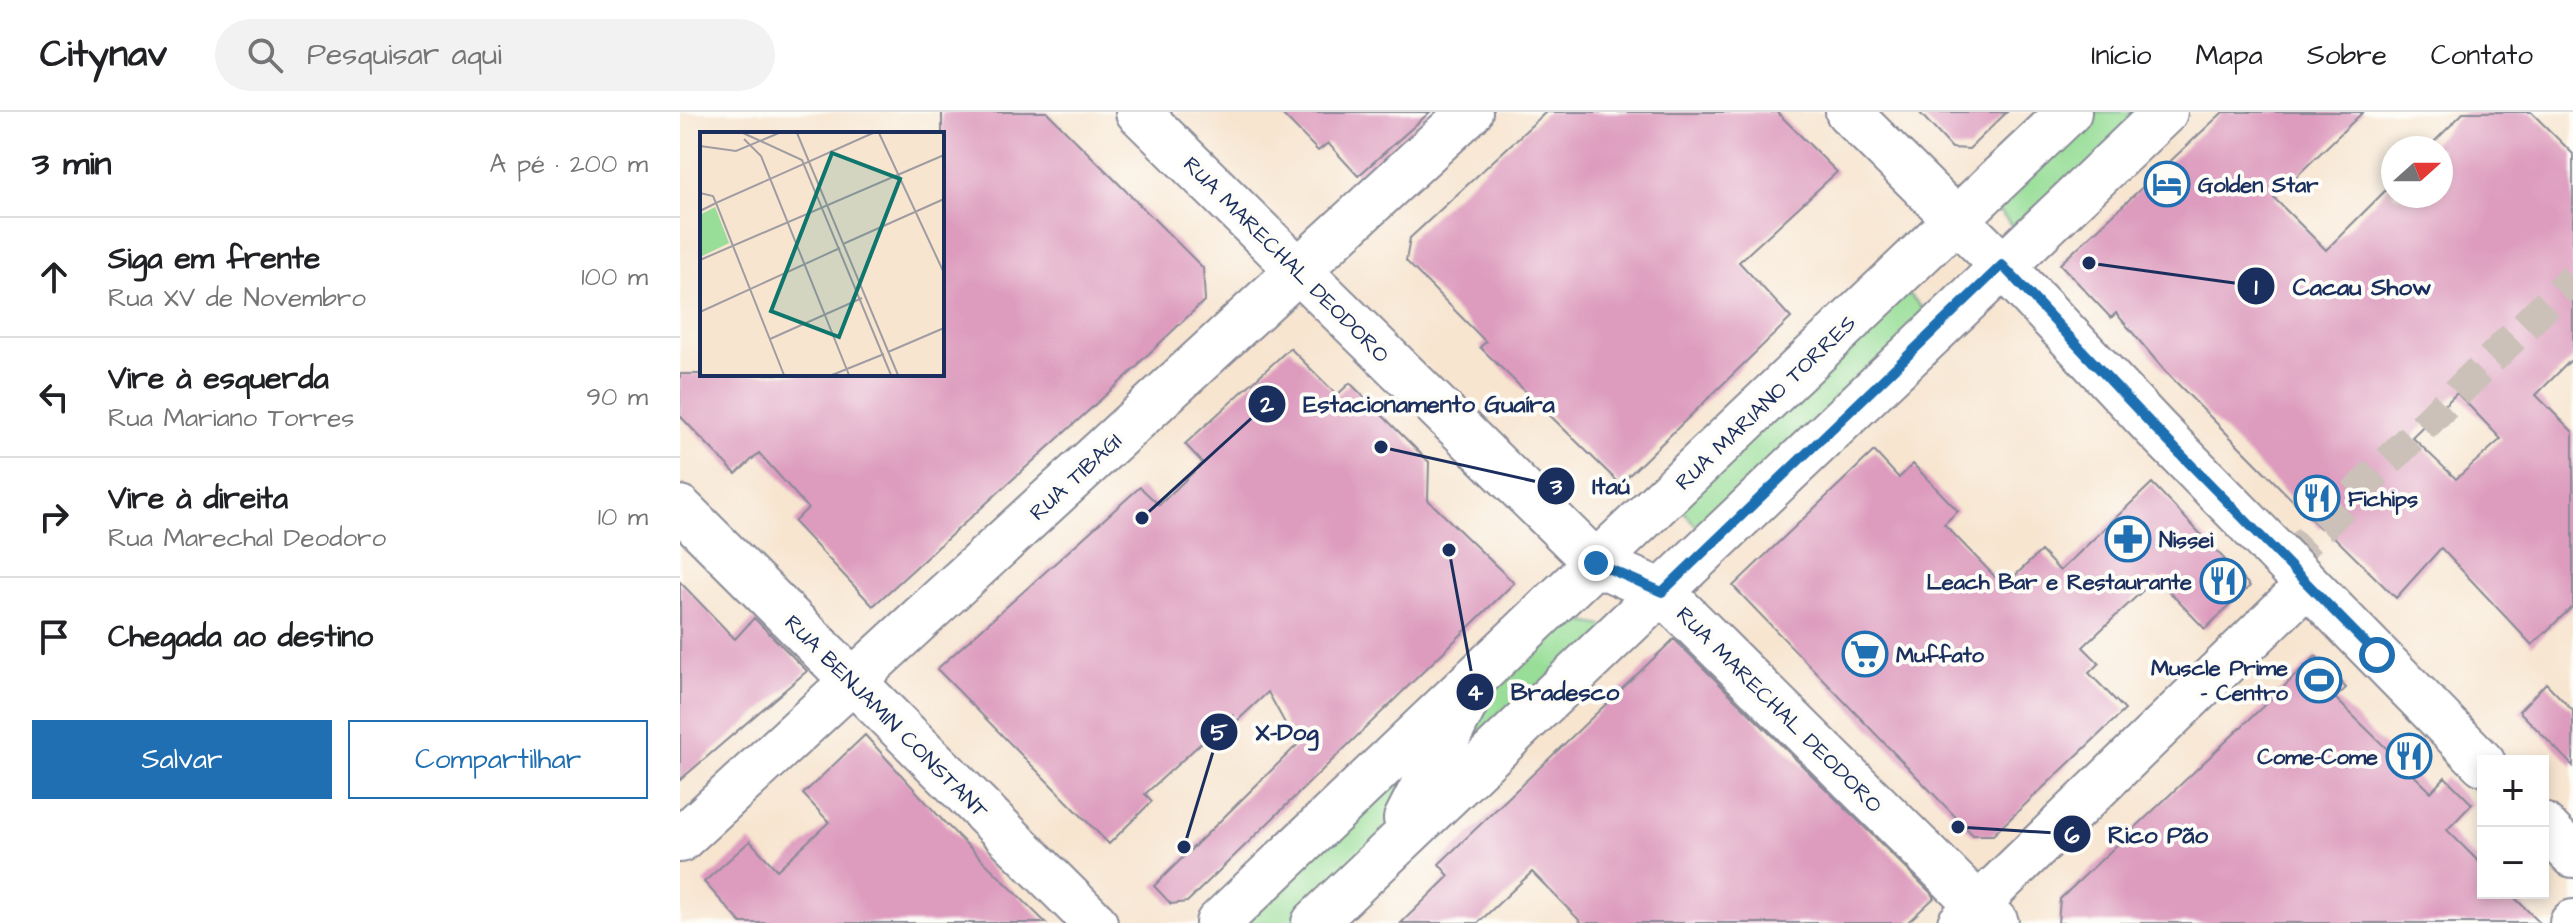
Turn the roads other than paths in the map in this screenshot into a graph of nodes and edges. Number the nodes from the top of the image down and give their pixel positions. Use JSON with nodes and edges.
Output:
{"nodes":[{"id":1,"x":1138,"y":112,"type":"edge"},
{"id":2,"x":1470,"y":112,"type":"edge"},
{"id":3,"x":1848,"y":112,"type":"edge"},
{"id":4,"x":2069,"y":112,"type":"edge"},
{"id":5,"x":2165,"y":112,"type":"edge"},
{"id":6,"x":1956,"y":220,"type":"junction"},
{"id":7,"x":2002,"y":265,"type":"junction"},
{"id":8,"x":1299,"y":270,"type":"junction"},
{"id":9,"x":680,"y":508,"type":"edge"},
{"id":10,"x":1596,"y":563,"type":"junction"},
{"id":11,"x":2308,"y":584,"type":"junction"},
{"id":12,"x":1662,"y":592,"type":"junction"},
{"id":13,"x":1481,"y":673,"type":"junction"},
{"id":14,"x":853,"y":681,"type":"junction"},
{"id":15,"x":2477,"y":757,"type":"edge"},
{"id":16,"x":2545,"y":827,"type":"edge"},
{"id":17,"x":680,"y":840,"type":"edge"},
{"id":18,"x":1391,"y":850,"type":"junction"},
{"id":19,"x":2573,"y":855,"type":"edge"},
{"id":20,"x":1978,"y":917,"type":"edge"},
{"id":21,"x":1095,"y":923,"type":"edge"},
{"id":22,"x":1218,"y":923,"type":"edge"},
{"id":23,"x":1314,"y":923,"type":"edge"}],
"edges":[{"from":1,"to":8,"type":"main road","name":"RUA MARECHAL DEODORO"},
{"from":2,"to":8,"type":"main road","name":"RUA TIBAGI"},
{"from":3,"to":6,"type":"main road"},
{"from":4,"to":6,"type":"main road","name":"RUA MARIANO TORRES"},
{"from":5,"to":7,"type":"main road"},
{"from":6,"to":7,"type":"main road"},
{"from":6,"to":10,"type":"main road","name":"RUA MARIANO TORRES"},
{"from":7,"to":11,"type":"main road"},
{"from":7,"to":12,"type":"main road"},
{"from":8,"to":10,"type":"main road","name":"RUA MARECHAL DEODORO"},
{"from":8,"to":14,"type":"main road","name":"RUA TIBAGI"},
{"from":9,"to":14,"type":"main road","name":"RUA BENJAMIN CONSTANT"},
{"from":10,"to":12,"type":"main road","name":"RUA MARECHAL DEODORO"},
{"from":10,"to":13,"type":"main road","name":"RUA MARIANO TORRES"},
{"from":11,"to":15,"type":"main road"},
{"from":11,"to":20,"type":"street"},
{"from":12,"to":18,"type":"main road"},
{"from":12,"to":20,"type":"main road","name":"RUA MARECHAL DEODORO"},
{"from":13,"to":18,"type":"main road"},
{"from":13,"to":22,"type":"main road","name":"RUA MARIANO TORRES"},
{"from":14,"to":17,"type":"main road","name":"RUA TIBAGI"},
{"from":14,"to":21,"type":"main road","name":"RUA BENJAMIN CONSTANT"},
{"from":16,"to":19,"type":"main road"},
{"from":18,"to":23,"type":"main road"}]}
